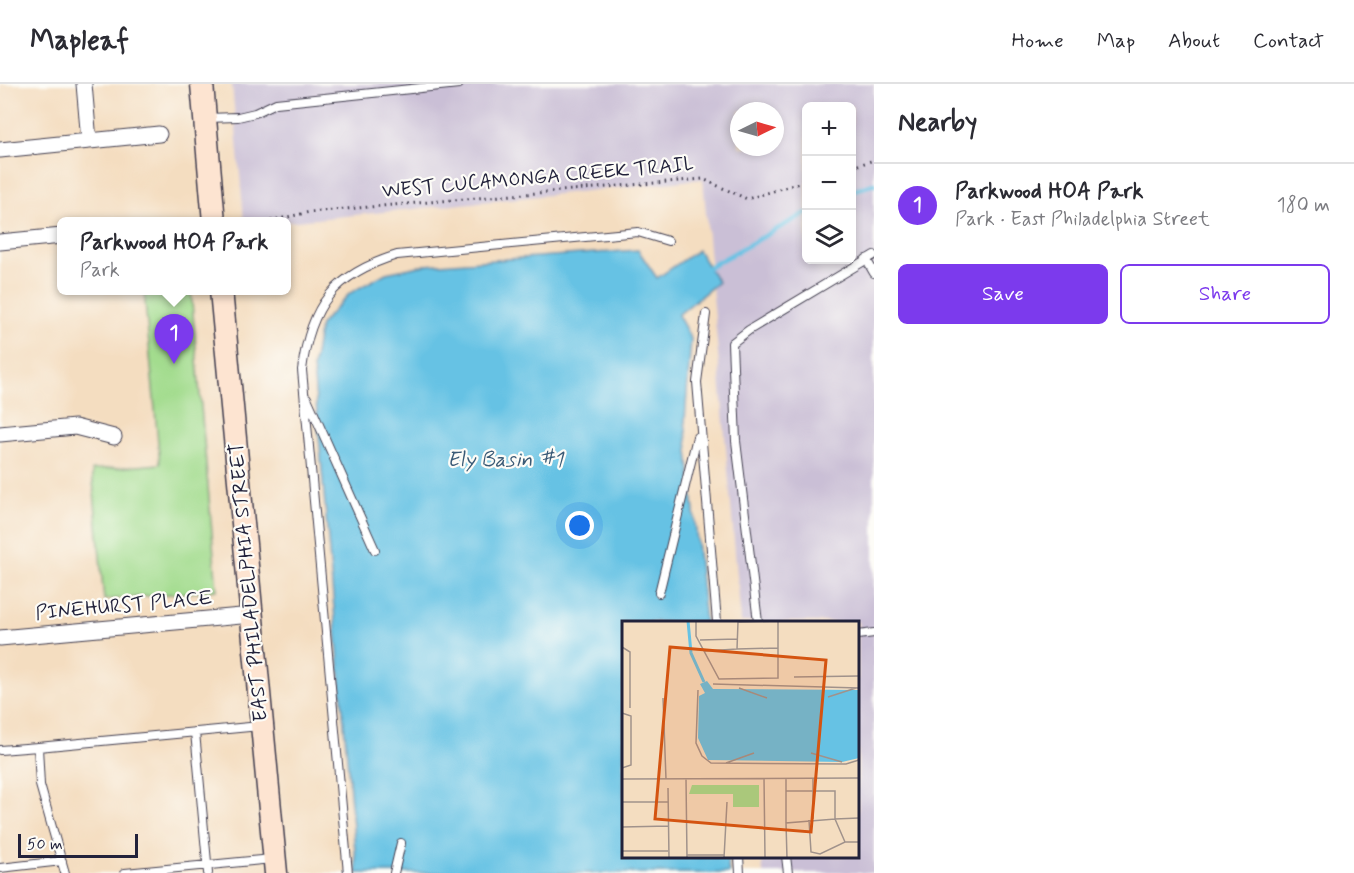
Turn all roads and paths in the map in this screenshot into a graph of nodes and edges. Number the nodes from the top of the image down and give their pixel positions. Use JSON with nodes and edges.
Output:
{"nodes":[{"id":1,"x":84,"y":84,"type":"edge"},
{"id":2,"x":202,"y":84,"type":"edge"},
{"id":3,"x":459,"y":84,"type":"edge"},
{"id":4,"x":205,"y":118,"type":"junction"},
{"id":5,"x":159,"y":134,"type":"dead end"},
{"id":6,"x":89,"y":141,"type":"junction"},
{"id":7,"x":0,"y":150,"type":"edge"},
{"id":8,"x":874,"y":160,"type":"edge"},
{"id":9,"x":856,"y":166,"type":"edge"},
{"id":10,"x":802,"y":182,"type":"edge"},
{"id":11,"x":214,"y":217,"type":"edge"},
{"id":12,"x":288,"y":217,"type":"edge"},
{"id":13,"x":57,"y":236,"type":"edge"},
{"id":14,"x":668,"y":241,"type":"dead end"},
{"id":15,"x":0,"y":242,"type":"edge"},
{"id":16,"x":874,"y":255,"type":"edge"},
{"id":17,"x":866,"y":259,"type":"junction"},
{"id":18,"x":874,"y":273,"type":"edge"},
{"id":19,"x":221,"y":295,"type":"edge"},
{"id":20,"x":706,"y":314,"type":"dead end"},
{"id":21,"x":304,"y":392,"type":"junction"},
{"id":22,"x":699,"y":430,"type":"junction"},
{"id":23,"x":0,"y":434,"type":"edge"},
{"id":24,"x":114,"y":436,"type":"dead end"},
{"id":25,"x":375,"y":550,"type":"dead end"},
{"id":26,"x":659,"y":593,"type":"dead end"},
{"id":27,"x":252,"y":615,"type":"junction"},
{"id":28,"x":717,"y":621,"type":"edge"},
{"id":29,"x":758,"y":621,"type":"edge"},
{"id":30,"x":874,"y":633,"type":"edge"},
{"id":31,"x":859,"y":635,"type":"edge"},
{"id":32,"x":0,"y":638,"type":"edge"},
{"id":33,"x":262,"y":726,"type":"junction"},
{"id":34,"x":195,"y":732,"type":"junction"},
{"id":35,"x":38,"y":747,"type":"junction"},
{"id":36,"x":0,"y":750,"type":"edge"},
{"id":37,"x":401,"y":843,"type":"dead end"},
{"id":38,"x":738,"y":858,"type":"edge"},
{"id":39,"x":786,"y":858,"type":"edge"},
{"id":40,"x":62,"y":861,"type":"junction"},
{"id":41,"x":275,"y":866,"type":"edge"},
{"id":42,"x":0,"y":868,"type":"edge"},
{"id":43,"x":208,"y":869,"type":"edge"},
{"id":44,"x":65,"y":873,"type":"edge"},
{"id":45,"x":124,"y":873,"type":"edge"},
{"id":46,"x":348,"y":873,"type":"edge"},
{"id":47,"x":394,"y":873,"type":"edge"},
{"id":48,"x":740,"y":873,"type":"edge"},
{"id":49,"x":788,"y":873,"type":"edge"}],
"edges":[{"from":1,"to":6,"type":"street"},
{"from":2,"to":4,"type":"street"},
{"from":3,"to":4,"type":"lane"},
{"from":4,"to":11,"type":"street"},
{"from":5,"to":6,"type":"street"},
{"from":6,"to":7,"type":"street"},
{"from":8,"to":9,"type":"path"},
{"from":10,"to":12,"type":"path","name":"WEST CUCAMONGA CREEK TRAIL"},
{"from":13,"to":15,"type":"street"},
{"from":14,"to":21,"type":"lane"},
{"from":16,"to":17,"type":"lane"},
{"from":17,"to":18,"type":"lane"},
{"from":17,"to":29,"type":"lane"},
{"from":19,"to":27,"type":"street","name":"EAST PHILADELPHIA STREET"},
{"from":20,"to":22,"type":"lane"},
{"from":21,"to":25,"type":"lane"},
{"from":21,"to":46,"type":"lane"},
{"from":22,"to":26,"type":"lane"},
{"from":22,"to":28,"type":"lane"},
{"from":23,"to":24,"type":"street"},
{"from":27,"to":32,"type":"street","name":"PINEHURST PLACE"},
{"from":27,"to":33,"type":"street","name":"EAST PHILADELPHIA STREET"},
{"from":30,"to":31,"type":"lane"},
{"from":33,"to":34,"type":"lane"},
{"from":33,"to":41,"type":"street","name":"EAST PHILADELPHIA STREET"},
{"from":34,"to":35,"type":"lane"},
{"from":34,"to":43,"type":"lane"},
{"from":35,"to":36,"type":"lane"},
{"from":35,"to":40,"type":"lane"},
{"from":37,"to":47,"type":"lane"},
{"from":38,"to":48,"type":"lane"},
{"from":39,"to":49,"type":"lane"},
{"from":40,"to":42,"type":"lane"},
{"from":40,"to":44,"type":"lane"},
{"from":41,"to":43,"type":"lane"},
{"from":43,"to":45,"type":"lane"}]}
